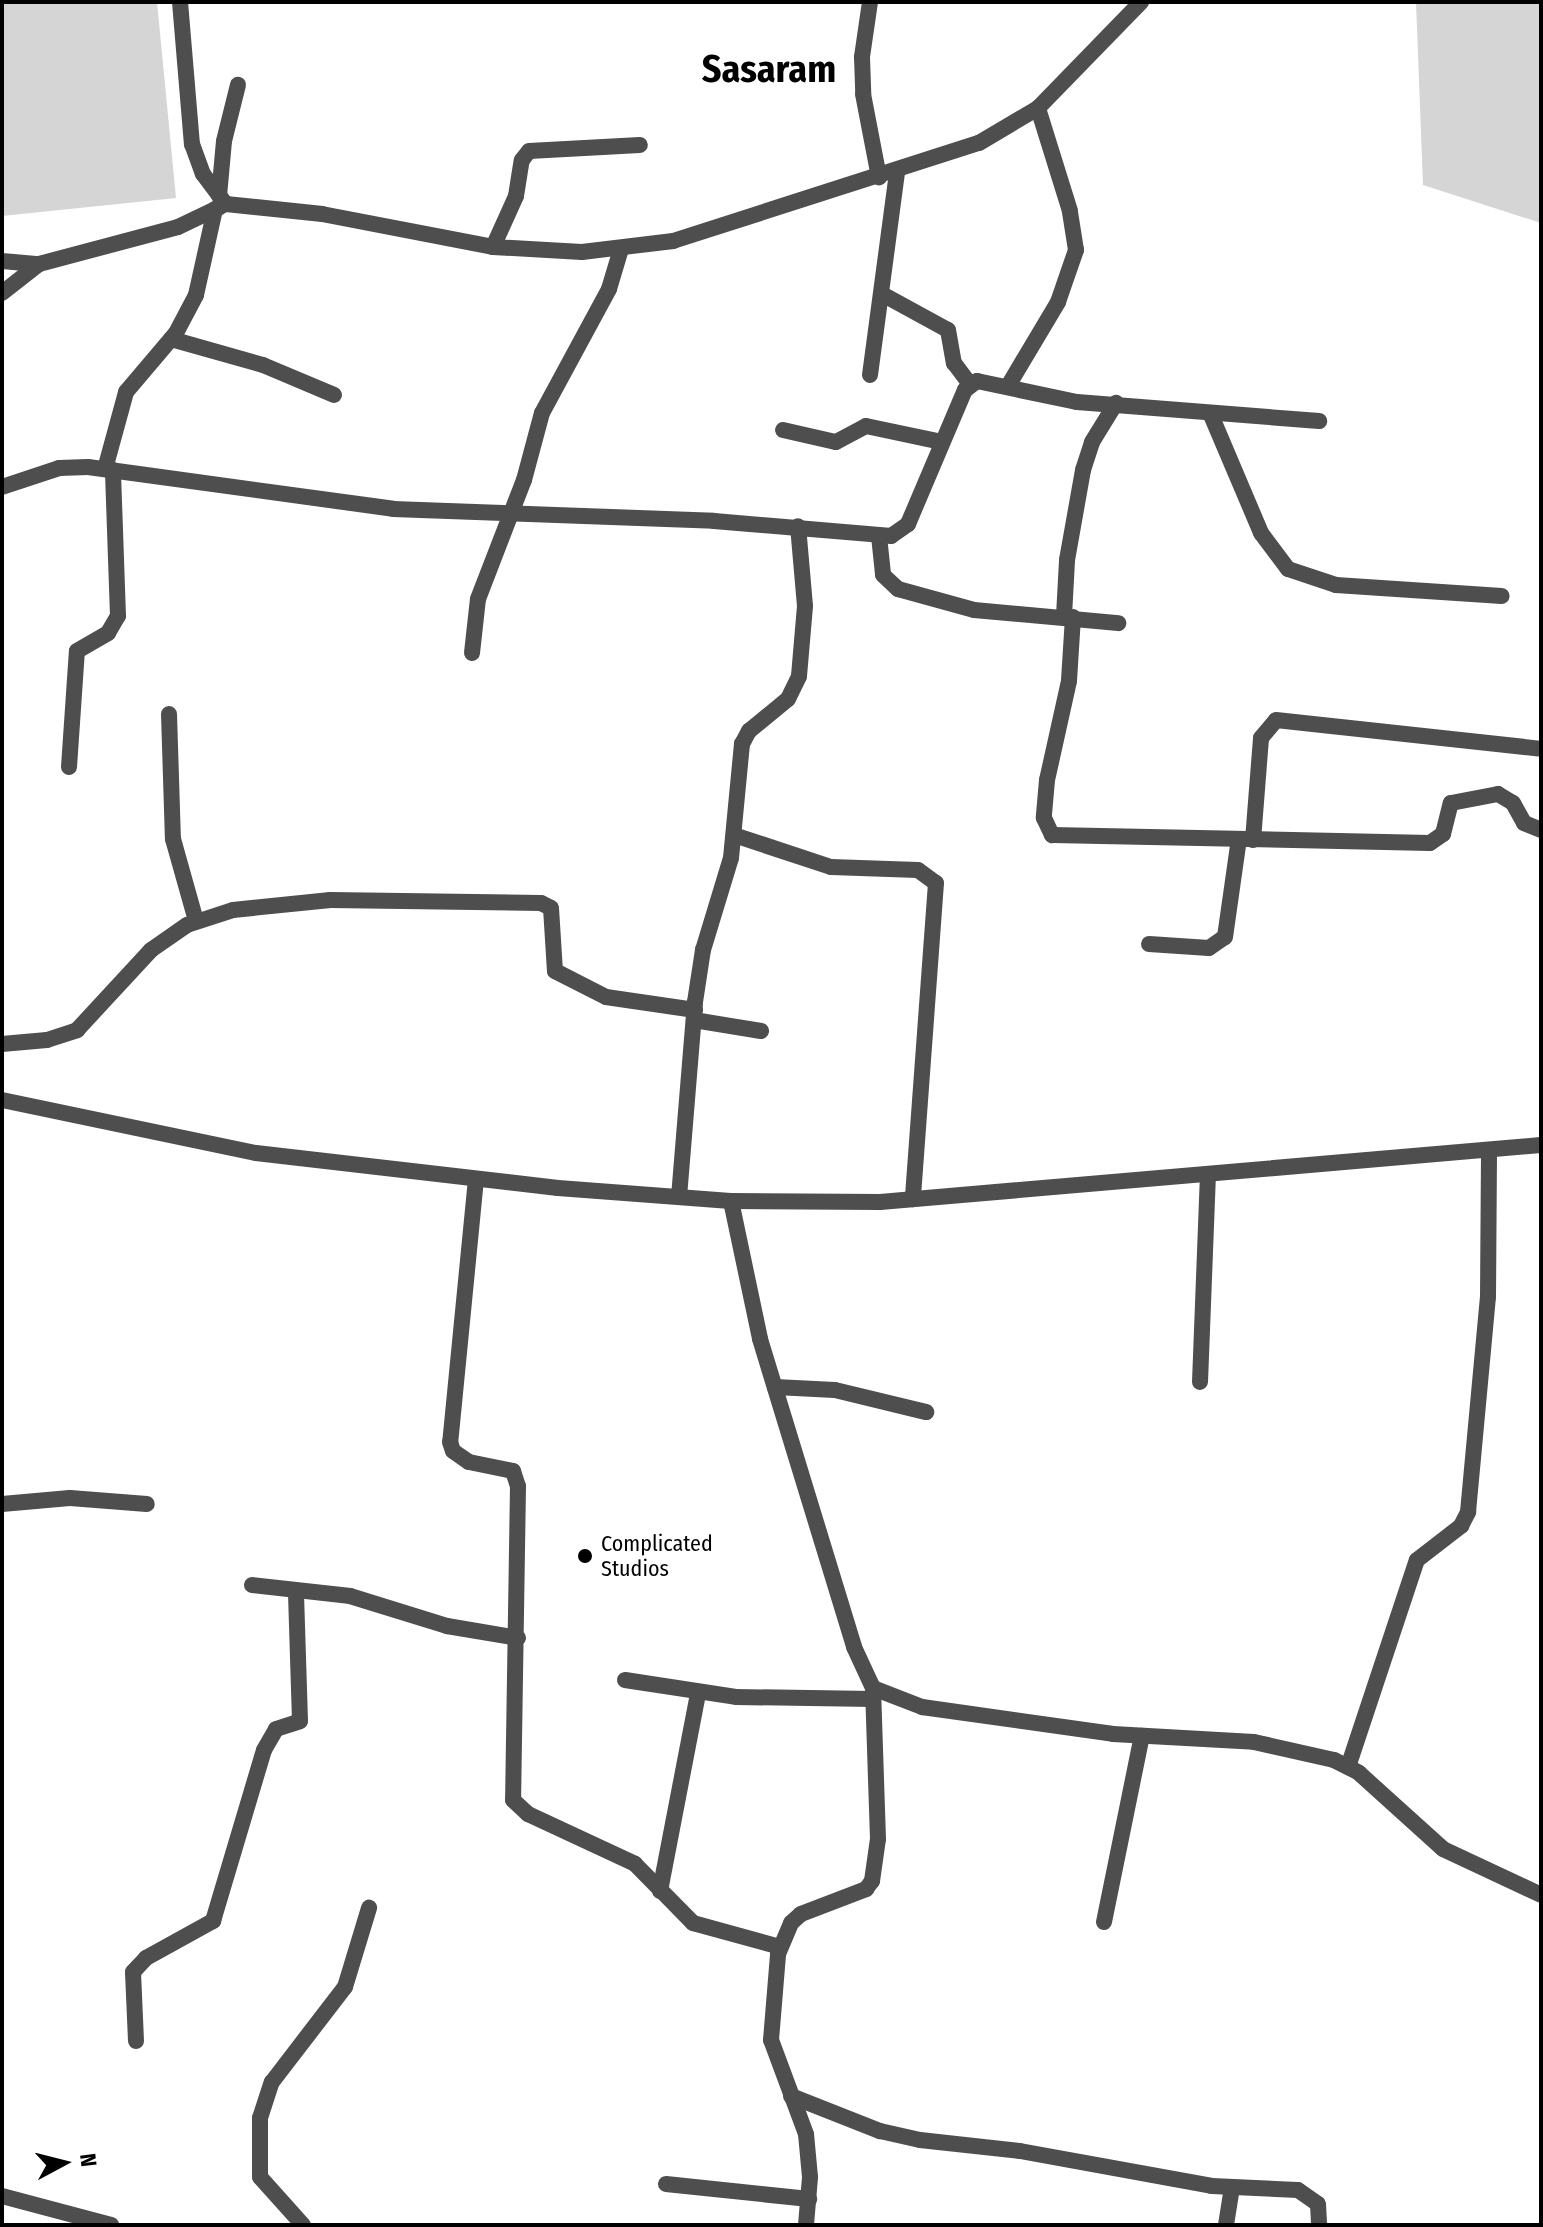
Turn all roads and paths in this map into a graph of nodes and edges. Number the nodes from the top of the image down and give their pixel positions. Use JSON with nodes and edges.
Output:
{"nodes":[{"id":1,"x":180,"y":2,"type":"edge"},
{"id":2,"x":870,"y":2,"type":"edge"},
{"id":3,"x":1141,"y":2,"type":"edge"},
{"id":4,"x":238,"y":85,"type":"dead end"},
{"id":5,"x":1038,"y":108,"type":"junction"},
{"id":6,"x":640,"y":145,"type":"dead end"},
{"id":7,"x":897,"y":172,"type":"junction"},
{"id":8,"x":879,"y":177,"type":"junction"},
{"id":9,"x":220,"y":203,"type":"junction"},
{"id":10,"x":493,"y":247,"type":"junction"},
{"id":11,"x":621,"y":249,"type":"junction"},
{"id":12,"x":2,"y":261,"type":"edge"},
{"id":13,"x":39,"y":264,"type":"junction"},
{"id":14,"x":2,"y":293,"type":"edge"},
{"id":15,"x":882,"y":294,"type":"junction"},
{"id":16,"x":171,"y":339,"type":"junction"},
{"id":17,"x":870,"y":375,"type":"dead end"},
{"id":18,"x":970,"y":384,"type":"junction"},
{"id":19,"x":1008,"y":386,"type":"junction"},
{"id":20,"x":334,"y":395,"type":"dead end"},
{"id":21,"x":1116,"y":403,"type":"junction"},
{"id":22,"x":1211,"y":415,"type":"junction"},
{"id":23,"x":1319,"y":421,"type":"dead end"},
{"id":24,"x":783,"y":430,"type":"dead end"},
{"id":25,"x":942,"y":442,"type":"junction"},
{"id":26,"x":109,"y":469,"type":"junction"},
{"id":27,"x":2,"y":487,"type":"edge"},
{"id":28,"x":510,"y":515,"type":"junction"},
{"id":29,"x":798,"y":526,"type":"junction"},
{"id":30,"x":879,"y":536,"type":"junction"},
{"id":31,"x":1502,"y":596,"type":"dead end"},
{"id":32,"x":1069,"y":617,"type":"junction"},
{"id":33,"x":1118,"y":623,"type":"dead end"},
{"id":34,"x":472,"y":653,"type":"dead end"},
{"id":35,"x":169,"y":714,"type":"dead end"},
{"id":36,"x":1541,"y":749,"type":"edge"},
{"id":37,"x":69,"y":767,"type":"dead end"},
{"id":38,"x":1541,"y":830,"type":"edge"},
{"id":39,"x":734,"y":835,"type":"junction"},
{"id":40,"x":1246,"y":840,"type":"junction"},
{"id":41,"x":196,"y":921,"type":"junction"},
{"id":42,"x":1149,"y":944,"type":"dead end"},
{"id":43,"x":695,"y":1015,"type":"junction"},
{"id":44,"x":761,"y":1031,"type":"dead end"},
{"id":45,"x":2,"y":1044,"type":"edge"},
{"id":46,"x":2,"y":1100,"type":"edge"},
{"id":47,"x":1541,"y":1145,"type":"edge"},
{"id":48,"x":1489,"y":1150,"type":"junction"},
{"id":49,"x":1208,"y":1175,"type":"junction"},
{"id":50,"x":476,"y":1179,"type":"junction"},
{"id":51,"x":679,"y":1197,"type":"junction"},
{"id":52,"x":913,"y":1199,"type":"junction"},
{"id":53,"x":731,"y":1201,"type":"junction"},
{"id":54,"x":1200,"y":1382,"type":"dead end"},
{"id":55,"x":775,"y":1387,"type":"junction"},
{"id":56,"x":926,"y":1412,"type":"dead end"},
{"id":57,"x":2,"y":1504,"type":"edge"},
{"id":58,"x":147,"y":1504,"type":"dead end"},
{"id":59,"x":252,"y":1585,"type":"dead end"},
{"id":60,"x":296,"y":1591,"type":"junction"},
{"id":61,"x":518,"y":1638,"type":"junction"},
{"id":62,"x":625,"y":1680,"type":"dead end"},
{"id":63,"x":698,"y":1693,"type":"junction"},
{"id":64,"x":873,"y":1694,"type":"junction"},
{"id":65,"x":1142,"y":1736,"type":"junction"},
{"id":66,"x":1348,"y":1767,"type":"junction"},
{"id":67,"x":660,"y":1891,"type":"junction"},
{"id":68,"x":1541,"y":1895,"type":"edge"},
{"id":69,"x":369,"y":1908,"type":"dead end"},
{"id":70,"x":1104,"y":1922,"type":"dead end"},
{"id":71,"x":780,"y":1947,"type":"junction"},
{"id":72,"x":136,"y":2041,"type":"dead end"},
{"id":73,"x":791,"y":2096,"type":"junction"},
{"id":74,"x":666,"y":2184,"type":"dead end"},
{"id":75,"x":1232,"y":2187,"type":"junction"},
{"id":76,"x":2,"y":2196,"type":"edge"},
{"id":77,"x":809,"y":2199,"type":"junction"},
{"id":78,"x":111,"y":2225,"type":"edge"},
{"id":79,"x":303,"y":2225,"type":"edge"},
{"id":80,"x":806,"y":2225,"type":"edge"},
{"id":81,"x":1226,"y":2225,"type":"edge"},
{"id":82,"x":1319,"y":2225,"type":"edge"}],
"edges":[{"from":1,"to":9,"type":"street"},
{"from":2,"to":8,"type":"street"},
{"from":3,"to":5,"type":"street"},
{"from":4,"to":9,"type":"street"},
{"from":5,"to":7,"type":"street"},
{"from":5,"to":19,"type":"street"},
{"from":6,"to":10,"type":"street"},
{"from":7,"to":8,"type":"street"},
{"from":7,"to":15,"type":"street"},
{"from":8,"to":11,"type":"street"},
{"from":9,"to":10,"type":"street"},
{"from":9,"to":13,"type":"street"},
{"from":9,"to":16,"type":"street"},
{"from":10,"to":11,"type":"street"},
{"from":11,"to":28,"type":"street"},
{"from":12,"to":13,"type":"street"},
{"from":13,"to":14,"type":"street"},
{"from":15,"to":17,"type":"street"},
{"from":15,"to":18,"type":"street"},
{"from":16,"to":20,"type":"street"},
{"from":16,"to":26,"type":"street"},
{"from":18,"to":19,"type":"street"},
{"from":18,"to":25,"type":"street"},
{"from":19,"to":21,"type":"street"},
{"from":21,"to":22,"type":"street"},
{"from":21,"to":32,"type":"street"},
{"from":22,"to":23,"type":"street"},
{"from":22,"to":31,"type":"street"},
{"from":24,"to":25,"type":"street"},
{"from":25,"to":30,"type":"street"},
{"from":26,"to":27,"type":"street"},
{"from":26,"to":28,"type":"street"},
{"from":26,"to":37,"type":"street"},
{"from":28,"to":29,"type":"street"},
{"from":28,"to":34,"type":"street"},
{"from":29,"to":30,"type":"street"},
{"from":29,"to":39,"type":"street"},
{"from":30,"to":32,"type":"street"},
{"from":32,"to":33,"type":"street"},
{"from":32,"to":40,"type":"street"},
{"from":35,"to":41,"type":"street"},
{"from":36,"to":40,"type":"street"},
{"from":38,"to":40,"type":"street"},
{"from":39,"to":43,"type":"street"},
{"from":39,"to":52,"type":"street"},
{"from":40,"to":42,"type":"street"},
{"from":41,"to":43,"type":"street"},
{"from":41,"to":45,"type":"street"},
{"from":43,"to":44,"type":"street"},
{"from":43,"to":51,"type":"street"},
{"from":46,"to":50,"type":"street"},
{"from":47,"to":48,"type":"street"},
{"from":48,"to":49,"type":"street"},
{"from":48,"to":66,"type":"street"},
{"from":49,"to":52,"type":"street"},
{"from":49,"to":54,"type":"street"},
{"from":50,"to":51,"type":"street"},
{"from":50,"to":61,"type":"street"},
{"from":51,"to":53,"type":"street"},
{"from":52,"to":53,"type":"street"},
{"from":53,"to":55,"type":"street"},
{"from":55,"to":56,"type":"street"},
{"from":55,"to":64,"type":"street"},
{"from":57,"to":58,"type":"street"},
{"from":59,"to":60,"type":"street"},
{"from":60,"to":61,"type":"street"},
{"from":60,"to":72,"type":"street"},
{"from":61,"to":67,"type":"street"},
{"from":62,"to":63,"type":"street"},
{"from":63,"to":64,"type":"street"},
{"from":63,"to":67,"type":"street"},
{"from":64,"to":65,"type":"street"},
{"from":64,"to":71,"type":"street"},
{"from":65,"to":66,"type":"street"},
{"from":65,"to":70,"type":"street"},
{"from":66,"to":68,"type":"street"},
{"from":67,"to":71,"type":"street"},
{"from":69,"to":79,"type":"street"},
{"from":71,"to":73,"type":"street"},
{"from":73,"to":75,"type":"street"},
{"from":73,"to":77,"type":"street"},
{"from":74,"to":77,"type":"street"},
{"from":75,"to":81,"type":"street"},
{"from":75,"to":82,"type":"street"},
{"from":76,"to":78,"type":"street"},
{"from":77,"to":80,"type":"street"}]}
